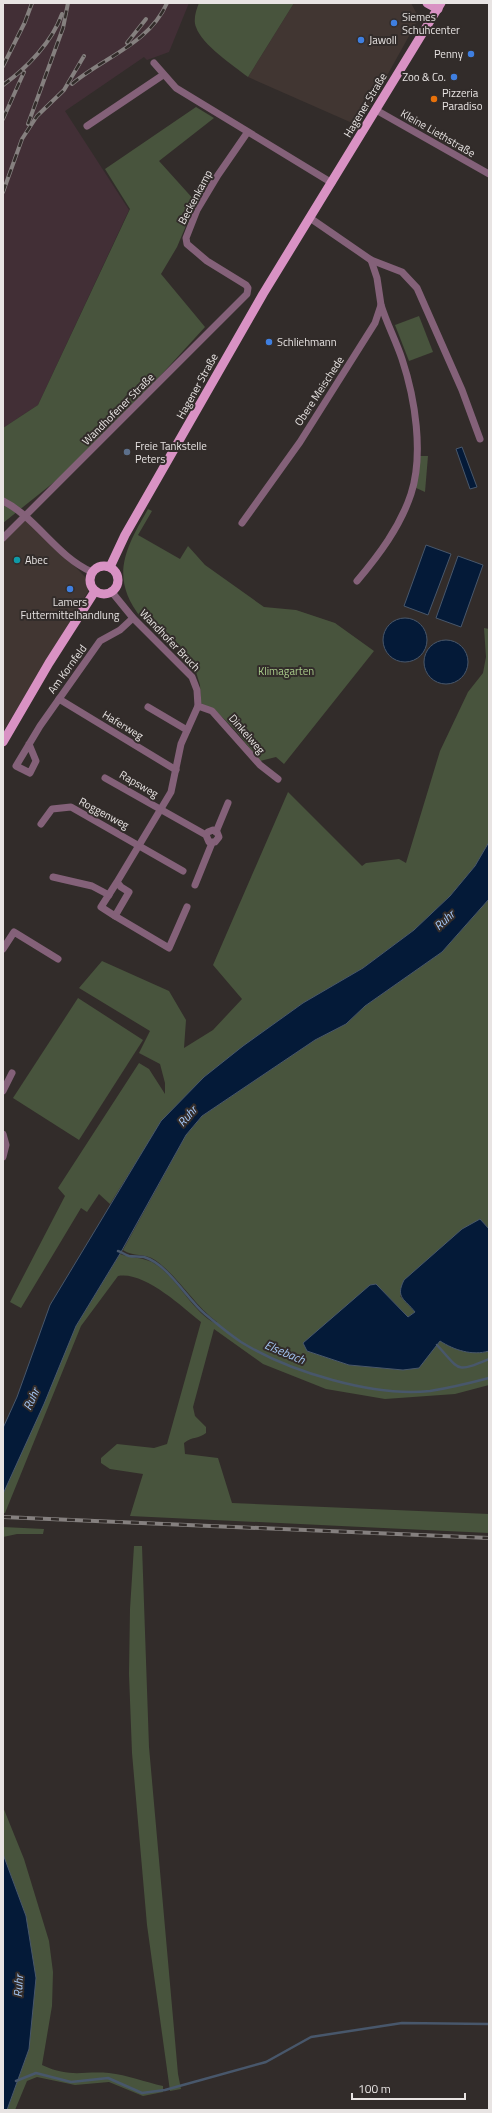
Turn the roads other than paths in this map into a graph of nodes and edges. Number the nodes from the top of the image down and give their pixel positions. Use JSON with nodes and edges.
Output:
{"nodes":[{"id":1,"x":427,"y":3,"type":"edge"},
{"id":2,"x":440,"y":6,"type":"edge"},
{"id":3,"x":154,"y":63,"type":"dead end"},
{"id":4,"x":163,"y":75,"type":"junction"},
{"id":5,"x":376,"y":110,"type":"junction"},
{"id":6,"x":87,"y":126,"type":"dead end"},
{"id":7,"x":247,"y":133,"type":"junction"},
{"id":8,"x":489,"y":174,"type":"edge"},
{"id":9,"x":332,"y":183,"type":"junction"},
{"id":10,"x":310,"y":218,"type":"junction"},
{"id":11,"x":371,"y":260,"type":"junction"},
{"id":12,"x":247,"y":294,"type":"joint"},
{"id":13,"x":381,"y":305,"type":"junction"},
{"id":14,"x":480,"y":439,"type":"dead end"},
{"id":15,"x":3,"y":501,"type":"edge"},
{"id":16,"x":25,"y":516,"type":"junction"},
{"id":17,"x":242,"y":523,"type":"dead end"},
{"id":18,"x":3,"y":538,"type":"edge"},
{"id":19,"x":110,"y":567,"type":"junction"},
{"id":20,"x":92,"y":572,"type":"junction"},
{"id":21,"x":357,"y":581,"type":"dead end"},
{"id":22,"x":95,"y":591,"type":"junction"},
{"id":23,"x":111,"y":591,"type":"junction"},
{"id":24,"x":133,"y":618,"type":"junction"},
{"id":25,"x":59,"y":699,"type":"junction"},
{"id":26,"x":198,"y":706,"type":"junction"},
{"id":27,"x":148,"y":707,"type":"dead end"},
{"id":28,"x":187,"y":730,"type":"junction"},
{"id":29,"x":3,"y":742,"type":"edge"},
{"id":30,"x":29,"y":744,"type":"dead end"},
{"id":31,"x":176,"y":770,"type":"junction"},
{"id":32,"x":105,"y":778,"type":"dead end"},
{"id":33,"x":278,"y":779,"type":"dead end"},
{"id":34,"x":228,"y":803,"type":"dead end"},
{"id":35,"x":161,"y":810,"type":"junction"},
{"id":36,"x":42,"y":824,"type":"dead end"},
{"id":37,"x":216,"y":832,"type":"junction"},
{"id":38,"x":206,"y":835,"type":"junction"},
{"id":39,"x":212,"y":843,"type":"junction"},
{"id":40,"x":139,"y":845,"type":"junction"},
{"id":41,"x":183,"y":871,"type":"dead end"},
{"id":42,"x":53,"y":877,"type":"dead end"},
{"id":43,"x":117,"y":882,"type":"junction"},
{"id":44,"x":195,"y":885,"type":"dead end"},
{"id":45,"x":109,"y":895,"type":"junction"},
{"id":46,"x":187,"y":907,"type":"dead end"},
{"id":47,"x":115,"y":916,"type":"junction"},
{"id":48,"x":3,"y":949,"type":"edge"},
{"id":49,"x":58,"y":958,"type":"dead end"},
{"id":50,"x":12,"y":1073,"type":"dead end"},
{"id":51,"x":3,"y":1091,"type":"edge"},
{"id":52,"x":3,"y":1134,"type":"edge"},
{"id":53,"x":3,"y":1157,"type":"edge"}],
"edges":[{"from":1,"to":2,"type":"main road"},
{"from":2,"to":5,"type":"main road","name":"Hagener Straße"},
{"from":3,"to":4,"type":"street"},
{"from":4,"to":6,"type":"street"},
{"from":4,"to":7,"type":"street"},
{"from":5,"to":8,"type":"street","name":"Kleine Liethstraße"},
{"from":5,"to":9,"type":"main road","name":"Hagener Straße"},
{"from":7,"to":9,"type":"street"},
{"from":7,"to":12,"type":"street","name":"Beckenkamp"},
{"from":9,"to":10,"type":"main road","name":"Hagener Straße"},
{"from":10,"to":11,"type":"street"},
{"from":10,"to":19,"type":"main road","name":"Hagener Straße"},
{"from":11,"to":13,"type":"street","name":"Obere Meischede"},
{"from":11,"to":14,"type":"street"},
{"from":12,"to":16,"type":"street","name":"Wandhofener Straße"},
{"from":13,"to":17,"type":"street","name":"Obere Meischede"},
{"from":13,"to":21,"type":"street"},
{"from":15,"to":16,"type":"street"},
{"from":16,"to":18,"type":"street","name":"Wandhofener Straße"},
{"from":16,"to":20,"type":"street"},
{"from":19,"to":20,"type":"main road"},
{"from":19,"to":23,"type":"main road"},
{"from":20,"to":22,"type":"main road"},
{"from":22,"to":23,"type":"main road"},
{"from":22,"to":29,"type":"main road"},
{"from":23,"to":24,"type":"street","name":"Wandhofer Bruch"},
{"from":24,"to":25,"type":"street","name":"Am Kornfeld"},
{"from":24,"to":26,"type":"street","name":"Wandhofer Bruch"},
{"from":25,"to":30,"type":"street","name":"Am Kornfeld"},
{"from":25,"to":31,"type":"street","name":"Haferweg"},
{"from":26,"to":28,"type":"street","name":"Wandhofer Bruch"},
{"from":26,"to":33,"type":"street","name":"Dinkelweg"},
{"from":27,"to":28,"type":"street"},
{"from":28,"to":31,"type":"street","name":"Wandhofer Bruch"},
{"from":31,"to":35,"type":"street","name":"Wandhofer Bruch"},
{"from":32,"to":35,"type":"street","name":"Rapsweg"},
{"from":34,"to":37,"type":"street"},
{"from":35,"to":38,"type":"street","name":"Rapsweg"},
{"from":35,"to":40,"type":"street","name":"Wandhofer Bruch"},
{"from":36,"to":40,"type":"street","name":"Roggenweg"},
{"from":37,"to":38,"type":"street"},
{"from":37,"to":39,"type":"street"},
{"from":38,"to":39,"type":"street"},
{"from":39,"to":44,"type":"street"},
{"from":40,"to":41,"type":"street"},
{"from":40,"to":43,"type":"street","name":"Wandhofer Bruch"},
{"from":42,"to":45,"type":"street"},
{"from":43,"to":45,"type":"street","name":"Wandhofer Bruch"},
{"from":43,"to":47,"type":"street"},
{"from":45,"to":47,"type":"street","name":"Wandhofer Bruch"},
{"from":46,"to":47,"type":"street"},
{"from":48,"to":49,"type":"street"},
{"from":50,"to":51,"type":"street"},
{"from":52,"to":53,"type":"street"}]}
